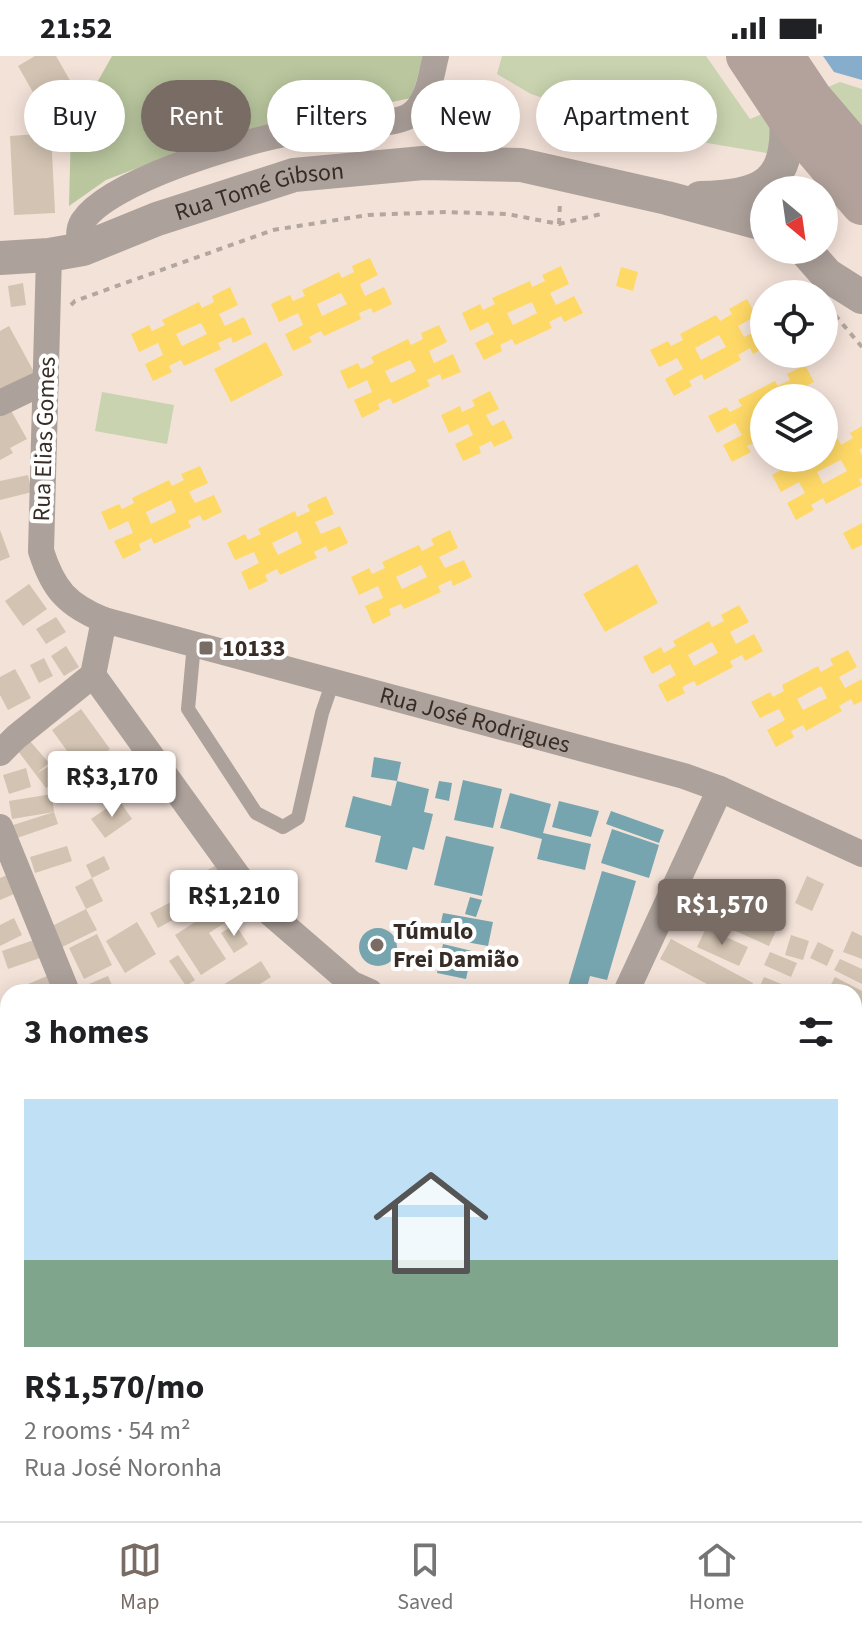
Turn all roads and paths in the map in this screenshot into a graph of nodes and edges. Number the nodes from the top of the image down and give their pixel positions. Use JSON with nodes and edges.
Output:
{"nodes":[{"id":1,"x":436,"y":56,"type":"edge"},
{"id":2,"x":774,"y":76,"type":"edge"},
{"id":3,"x":862,"y":158,"type":"edge"},
{"id":4,"x":667,"y":198,"type":"junction"},
{"id":5,"x":862,"y":204,"type":"edge"},
{"id":6,"x":610,"y":212,"type":"dead end"},
{"id":7,"x":750,"y":220,"type":"edge"},
{"id":8,"x":83,"y":249,"type":"junction"},
{"id":9,"x":49,"y":255,"type":"junction"},
{"id":10,"x":0,"y":258,"type":"edge"},
{"id":11,"x":838,"y":292,"type":"edge"},
{"id":12,"x":862,"y":297,"type":"edge"},
{"id":13,"x":838,"y":298,"type":"edge"},
{"id":14,"x":838,"y":308,"type":"edge"},
{"id":15,"x":66,"y":310,"type":"dead end"},
{"id":16,"x":862,"y":317,"type":"edge"},
{"id":17,"x":862,"y":347,"type":"edge"},
{"id":18,"x":46,"y":381,"type":"junction"},
{"id":19,"x":0,"y":403,"type":"edge"},
{"id":20,"x":79,"y":610,"type":"joint"},
{"id":21,"x":104,"y":620,"type":"junction"},
{"id":22,"x":194,"y":644,"type":"junction"},
{"id":23,"x":93,"y":675,"type":"junction"},
{"id":24,"x":333,"y":681,"type":"junction"},
{"id":25,"x":0,"y":753,"type":"edge"},
{"id":26,"x":720,"y":789,"type":"junction"},
{"id":27,"x":0,"y":827,"type":"edge"},
{"id":28,"x":862,"y":854,"type":"edge"},
{"id":29,"x":64,"y":984,"type":"edge"},
{"id":30,"x":352,"y":984,"type":"edge"},
{"id":31,"x":630,"y":984,"type":"edge"}],
"edges":[{"from":1,"to":8,"type":"street"},
{"from":2,"to":3,"type":"main road"},
{"from":2,"to":4,"type":"street","name":"Rua Tomé Gibson"},
{"from":2,"to":5,"type":"main road"},
{"from":4,"to":7,"type":"street","name":"Rua Tomé Gibson"},
{"from":4,"to":8,"type":"street","name":"Rua Tomé Gibson"},
{"from":6,"to":15,"type":"path"},
{"from":8,"to":9,"type":"street","name":"Rua Tomé Gibson"},
{"from":9,"to":10,"type":"street","name":"Rua Tomé Gibson"},
{"from":9,"to":18,"type":"street","name":"Rua Elias Gomes"},
{"from":11,"to":12,"type":"street"},
{"from":13,"to":16,"type":"street"},
{"from":14,"to":17,"type":"path"},
{"from":18,"to":19,"type":"street"},
{"from":18,"to":20,"type":"street","name":"Rua Elias Gomes"},
{"from":20,"to":21,"type":"street","name":"Rua José Rodrigues"},
{"from":21,"to":22,"type":"street","name":"Rua José Rodrigues"},
{"from":21,"to":23,"type":"street"},
{"from":22,"to":24,"type":"street","name":"Rua José Rodrigues"},
{"from":22,"to":24,"type":"lane"},
{"from":23,"to":25,"type":"street"},
{"from":23,"to":30,"type":"street"},
{"from":24,"to":26,"type":"street","name":"Rua José Rodrigues"},
{"from":26,"to":28,"type":"street","name":"Rua José Rodrigues"},
{"from":26,"to":31,"type":"street"},
{"from":27,"to":29,"type":"street"}]}
